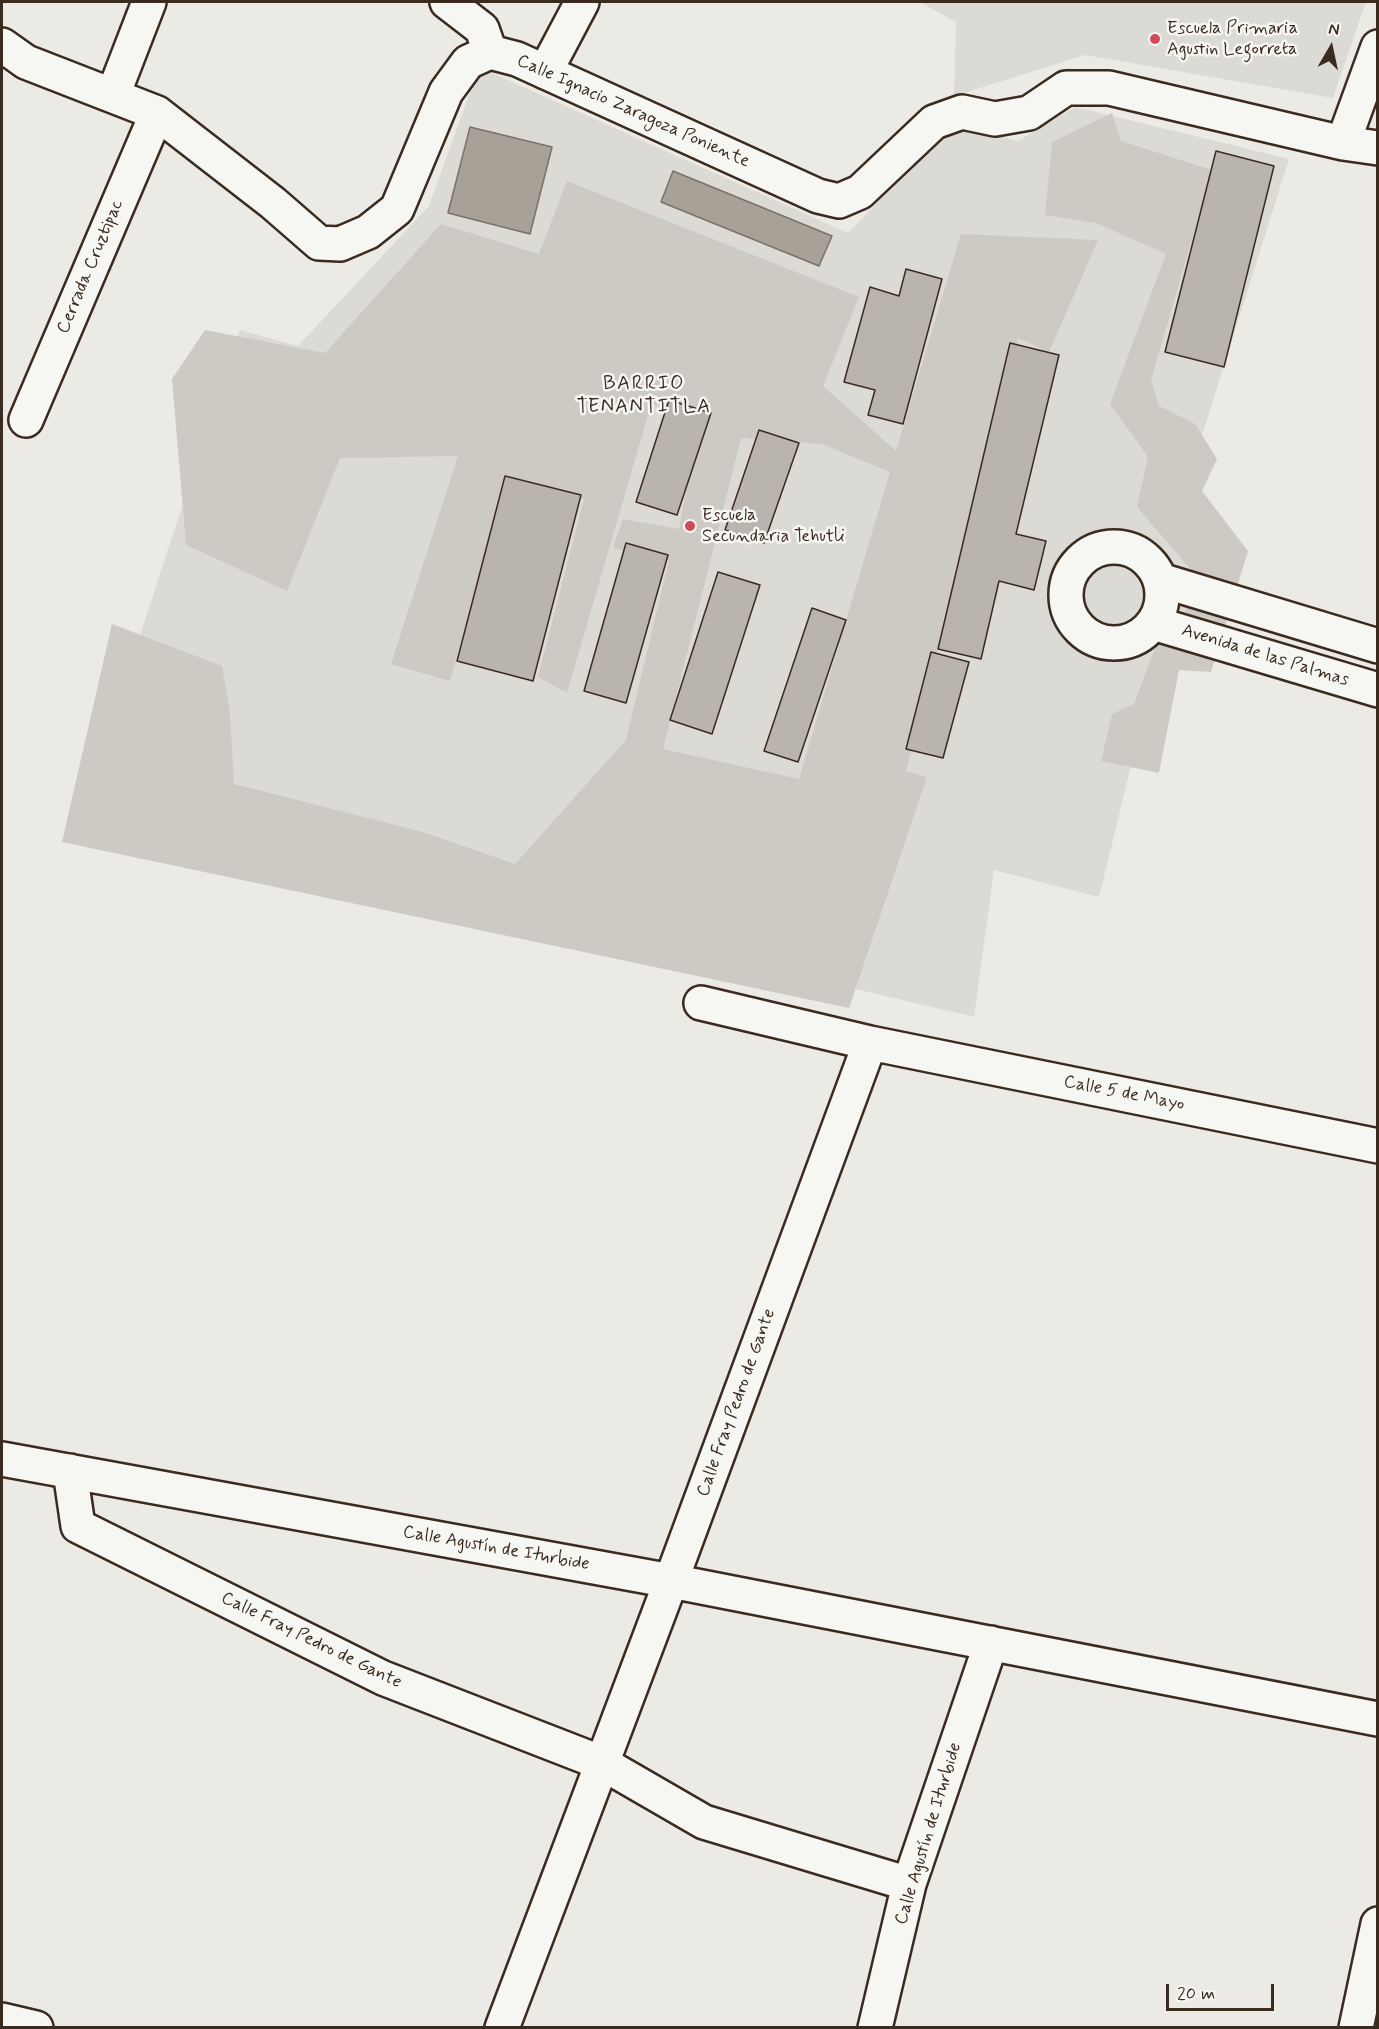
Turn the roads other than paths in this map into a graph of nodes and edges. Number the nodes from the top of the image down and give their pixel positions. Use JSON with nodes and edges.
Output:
{"nodes":[{"id":1,"x":149,"y":2,"type":"edge"},
{"id":2,"x":447,"y":2,"type":"edge"},
{"id":3,"x":582,"y":2,"type":"edge"},
{"id":4,"x":2,"y":45,"type":"edge"},
{"id":5,"x":1377,"y":47,"type":"edge"},
{"id":6,"x":490,"y":52,"type":"junction"},
{"id":7,"x":545,"y":72,"type":"junction"},
{"id":8,"x":113,"y":95,"type":"junction"},
{"id":9,"x":157,"y":113,"type":"junction"},
{"id":10,"x":1343,"y":143,"type":"junction"},
{"id":11,"x":1377,"y":148,"type":"edge"},
{"id":12,"x":26,"y":420,"type":"dead end"},
{"id":13,"x":1160,"y":580,"type":"junction"},
{"id":14,"x":1153,"y":623,"type":"junction"},
{"id":15,"x":1377,"y":646,"type":"edge"},
{"id":16,"x":1377,"y":690,"type":"edge"},
{"id":17,"x":701,"y":1004,"type":"dead end"},
{"id":18,"x":870,"y":1043,"type":"junction"},
{"id":19,"x":1377,"y":1146,"type":"edge"},
{"id":20,"x":2,"y":1459,"type":"edge"},
{"id":21,"x":70,"y":1471,"type":"junction"},
{"id":22,"x":671,"y":1581,"type":"junction"},
{"id":23,"x":991,"y":1643,"type":"junction"},
{"id":24,"x":1377,"y":1719,"type":"edge"},
{"id":25,"x":602,"y":1763,"type":"junction"},
{"id":26,"x":909,"y":1884,"type":"junction"},
{"id":27,"x":1377,"y":1924,"type":"edge"},
{"id":28,"x":2,"y":2020,"type":"edge"},
{"id":29,"x":36,"y":2028,"type":"edge"},
{"id":30,"x":502,"y":2028,"type":"edge"},
{"id":31,"x":875,"y":2028,"type":"edge"},
{"id":32,"x":1356,"y":2028,"type":"edge"}],
"edges":[{"from":1,"to":8,"type":"street"},
{"from":2,"to":6,"type":"street"},
{"from":3,"to":7,"type":"street"},
{"from":4,"to":8,"type":"street"},
{"from":5,"to":10,"type":"street"},
{"from":6,"to":7,"type":"street","name":"Calle Ignacio Zaragoza Poniente"},
{"from":6,"to":9,"type":"street"},
{"from":7,"to":10,"type":"street","name":"Calle Ignacio Zaragoza Poniente"},
{"from":8,"to":9,"type":"street"},
{"from":9,"to":12,"type":"street","name":"Cerrada Cruztipac"},
{"from":10,"to":11,"type":"street","name":"Calle Ignacio Zaragoza Poniente"},
{"from":13,"to":14,"type":"street"},
{"from":13,"to":14,"type":"street"},
{"from":13,"to":15,"type":"street"},
{"from":14,"to":16,"type":"street","name":"Avenida de las Palmas"},
{"from":17,"to":18,"type":"street","name":"Calle 5 de Mayo"},
{"from":18,"to":19,"type":"street","name":"Calle 5 de Mayo"},
{"from":18,"to":22,"type":"street","name":"Calle Fray Pedro de Gante"},
{"from":20,"to":21,"type":"street","name":"Calle Agustín de Iturbide"},
{"from":21,"to":22,"type":"street","name":"Calle Agustín de Iturbide"},
{"from":21,"to":25,"type":"street","name":"Calle Fray Pedro de Gante"},
{"from":22,"to":23,"type":"street","name":"Calle Agustín de Iturbide"},
{"from":22,"to":25,"type":"street","name":"Calle Fray Pedro de Gante"},
{"from":23,"to":24,"type":"street","name":"Calle Agustín de Iturbide"},
{"from":23,"to":26,"type":"street","name":"Calle Agustín de Iturbide"},
{"from":25,"to":26,"type":"street","name":"Calle Fray Pedro de Gante"},
{"from":25,"to":30,"type":"street","name":"Calle Fray Pedro de Gante"},
{"from":26,"to":31,"type":"street","name":"Calle Agustín de Iturbide"},
{"from":27,"to":32,"type":"street"},
{"from":28,"to":29,"type":"street"}]}
